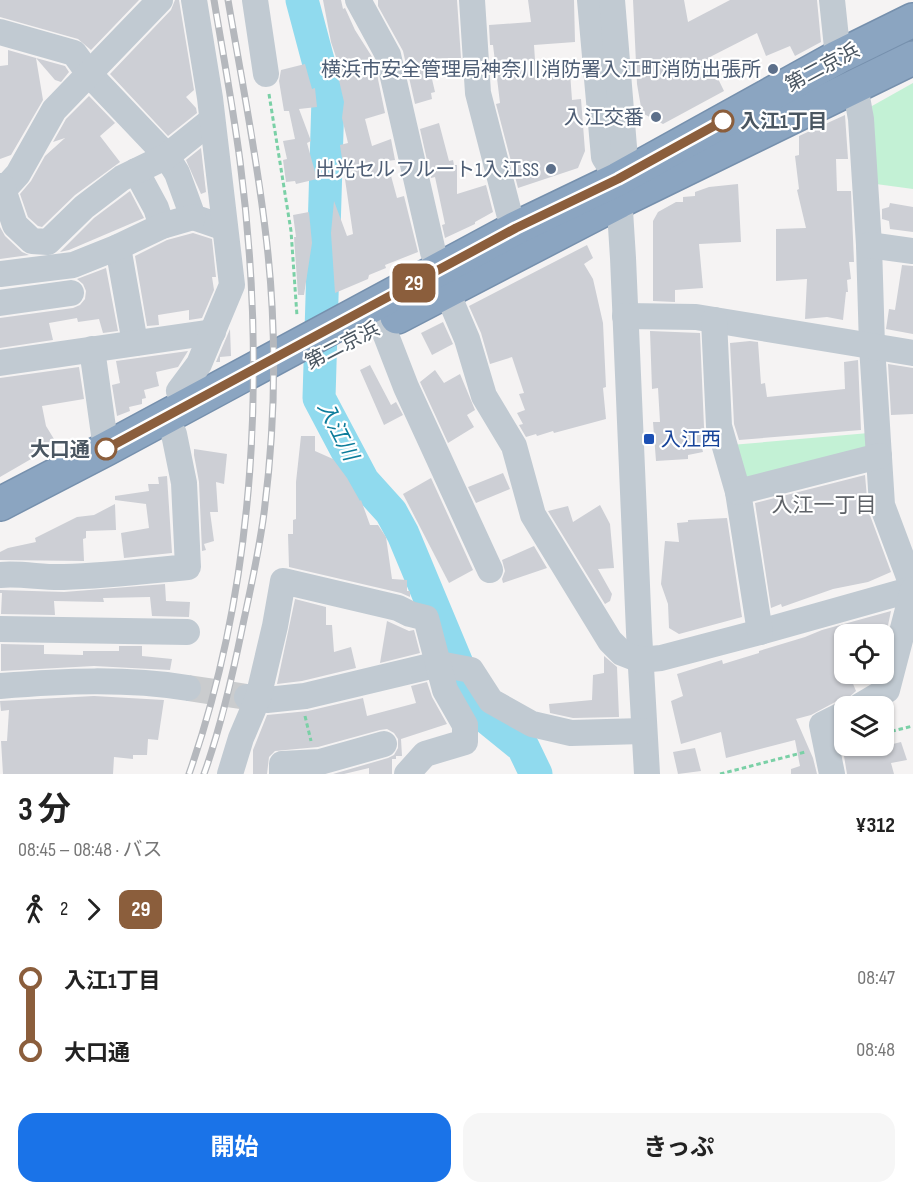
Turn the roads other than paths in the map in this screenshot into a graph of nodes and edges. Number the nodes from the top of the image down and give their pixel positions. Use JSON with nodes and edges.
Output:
{"nodes":[{"id":1,"x":160,"y":0,"type":"edge"},
{"id":2,"x":194,"y":0,"type":"edge"},
{"id":3,"x":255,"y":0,"type":"edge"},
{"id":4,"x":358,"y":0,"type":"edge"},
{"id":5,"x":472,"y":0,"type":"edge"},
{"id":6,"x":590,"y":0,"type":"edge"},
{"id":7,"x":612,"y":0,"type":"edge"},
{"id":8,"x":832,"y":0,"type":"edge"},
{"id":9,"x":913,"y":20,"type":"edge"},
{"id":10,"x":0,"y":32,"type":"edge"},
{"id":11,"x":838,"y":57,"type":"junction"},
{"id":12,"x":913,"y":58,"type":"edge"},
{"id":13,"x":266,"y":74,"type":"road end"},
{"id":14,"x":90,"y":75,"type":"junction"},
{"id":15,"x":855,"y":86,"type":"junction"},
{"id":16,"x":212,"y":120,"type":"junction"},
{"id":17,"x":167,"y":156,"type":"junction"},
{"id":18,"x":136,"y":171,"type":"junction"},
{"id":19,"x":1,"y":186,"type":"edge"},
{"id":20,"x":619,"y":190,"type":"junction"},
{"id":21,"x":193,"y":217,"type":"junction"},
{"id":22,"x":162,"y":226,"type":"junction"},
{"id":23,"x":225,"y":228,"type":"junction"},
{"id":24,"x":516,"y":228,"type":"junction"},
{"id":25,"x":869,"y":244,"type":"junction"},
{"id":26,"x":118,"y":247,"type":"junction"},
{"id":27,"x":913,"y":251,"type":"edge"},
{"id":28,"x":0,"y":274,"type":"edge"},
{"id":29,"x":444,"y":280,"type":"junction"},
{"id":30,"x":71,"y":293,"type":"dead end"},
{"id":31,"x":0,"y":303,"type":"edge"},
{"id":32,"x":624,"y":316,"type":"junction"},
{"id":33,"x":714,"y":320,"type":"junction"},
{"id":34,"x":382,"y":325,"type":"junction"},
{"id":35,"x":213,"y":332,"type":"junction"},
{"id":36,"x":341,"y":334,"type":"junction"},
{"id":37,"x":135,"y":343,"type":"junction"},
{"id":38,"x":872,"y":346,"type":"junction"},
{"id":39,"x":92,"y":349,"type":"junction"},
{"id":40,"x":913,"y":353,"type":"edge"},
{"id":41,"x":0,"y":363,"type":"edge"},
{"id":42,"x":180,"y":420,"type":"junction"},
{"id":43,"x":106,"y":449,"type":"junction"},
{"id":44,"x":879,"y":456,"type":"junction"},
{"id":45,"x":738,"y":492,"type":"junction"},
{"id":46,"x":0,"y":504,"type":"edge"},
{"id":47,"x":0,"y":528,"type":"edge"},
{"id":48,"x":490,"y":570,"type":"dead end"},
{"id":49,"x":0,"y":575,"type":"edge"},
{"id":50,"x":913,"y":589,"type":"edge"},
{"id":51,"x":0,"y":629,"type":"edge"},
{"id":52,"x":187,"y":632,"type":"dead end"},
{"id":53,"x":760,"y":632,"type":"junction"},
{"id":54,"x":640,"y":660,"type":"junction"},
{"id":55,"x":439,"y":664,"type":"junction"},
{"id":56,"x":0,"y":686,"type":"edge"},
{"id":57,"x":188,"y":688,"type":"tunnel mouth"},
{"id":58,"x":877,"y":696,"type":"edge"},
{"id":59,"x":252,"y":698,"type":"junction"},
{"id":60,"x":834,"y":719,"type":"edge"},
{"id":61,"x":643,"y":731,"type":"junction"},
{"id":62,"x":384,"y":744,"type":"dead end"},
{"id":63,"x":230,"y":774,"type":"edge"},
{"id":64,"x":282,"y":774,"type":"edge"},
{"id":65,"x":407,"y":774,"type":"edge"},
{"id":66,"x":647,"y":774,"type":"edge"},
{"id":67,"x":832,"y":774,"type":"edge"}],
"edges":[{"from":1,"to":14,"type":"street"},
{"from":2,"to":16,"type":"street"},
{"from":3,"to":13,"type":"street"},
{"from":4,"to":29,"type":"street"},
{"from":5,"to":24,"type":"street"},
{"from":6,"to":20,"type":"street"},
{"from":7,"to":20,"type":"street"},
{"from":8,"to":11,"type":"street"},
{"from":9,"to":11,"type":"highway","name":"第二京浜"},
{"from":10,"to":14,"type":"street"},
{"from":11,"to":20,"type":"highway","name":"第二京浜"},
{"from":12,"to":15,"type":"highway","name":"第二京浜"},
{"from":14,"to":17,"type":"street"},
{"from":14,"to":19,"type":"street"},
{"from":15,"to":20,"type":"highway","name":"第二京浜"},
{"from":15,"to":25,"type":"street"},
{"from":16,"to":17,"type":"street"},
{"from":16,"to":23,"type":"street"},
{"from":17,"to":18,"type":"street"},
{"from":17,"to":21,"type":"street"},
{"from":18,"to":19,"type":"street"},
{"from":18,"to":22,"type":"street"},
{"from":20,"to":24,"type":"highway","name":"第二京浜"},
{"from":20,"to":29,"type":"highway","name":"第二京浜"},
{"from":20,"to":32,"type":"street"},
{"from":21,"to":22,"type":"street"},
{"from":21,"to":23,"type":"street"},
{"from":22,"to":26,"type":"street"},
{"from":23,"to":35,"type":"street"},
{"from":24,"to":29,"type":"highway","name":"第二京浜"},
{"from":25,"to":27,"type":"street"},
{"from":25,"to":38,"type":"street"},
{"from":26,"to":28,"type":"street"},
{"from":26,"to":37,"type":"street"},
{"from":29,"to":34,"type":"highway","name":"第二京浜"},
{"from":29,"to":36,"type":"highway","name":"第二京浜"},
{"from":29,"to":54,"type":"street"},
{"from":30,"to":31,"type":"street"},
{"from":32,"to":33,"type":"street"},
{"from":32,"to":54,"type":"street"},
{"from":33,"to":38,"type":"street"},
{"from":33,"to":45,"type":"street"},
{"from":34,"to":36,"type":"highway","name":"第二京浜"},
{"from":34,"to":48,"type":"street"},
{"from":35,"to":37,"type":"street"},
{"from":35,"to":42,"type":"street"},
{"from":36,"to":42,"type":"highway","name":"第二京浜"},
{"from":37,"to":39,"type":"street"},
{"from":38,"to":40,"type":"street"},
{"from":38,"to":44,"type":"street"},
{"from":39,"to":41,"type":"street"},
{"from":39,"to":43,"type":"street"},
{"from":42,"to":43,"type":"highway","name":"第二京浜"},
{"from":42,"to":47,"type":"highway","name":"第二京浜"},
{"from":42,"to":49,"type":"street"},
{"from":43,"to":46,"type":"highway","name":"第二京浜"},
{"from":44,"to":45,"type":"street"},
{"from":44,"to":50,"type":"street"},
{"from":45,"to":53,"type":"street"},
{"from":50,"to":53,"type":"street"},
{"from":50,"to":58,"type":"street"},
{"from":51,"to":52,"type":"street"},
{"from":53,"to":54,"type":"street"},
{"from":54,"to":61,"type":"street"},
{"from":55,"to":59,"type":"street"},
{"from":55,"to":59,"type":"street"},
{"from":55,"to":61,"type":"street"},
{"from":55,"to":65,"type":"street"},
{"from":56,"to":57,"type":"street"},
{"from":59,"to":63,"type":"street"},
{"from":60,"to":67,"type":"street"},
{"from":61,"to":66,"type":"street"},
{"from":62,"to":64,"type":"street"}]}
